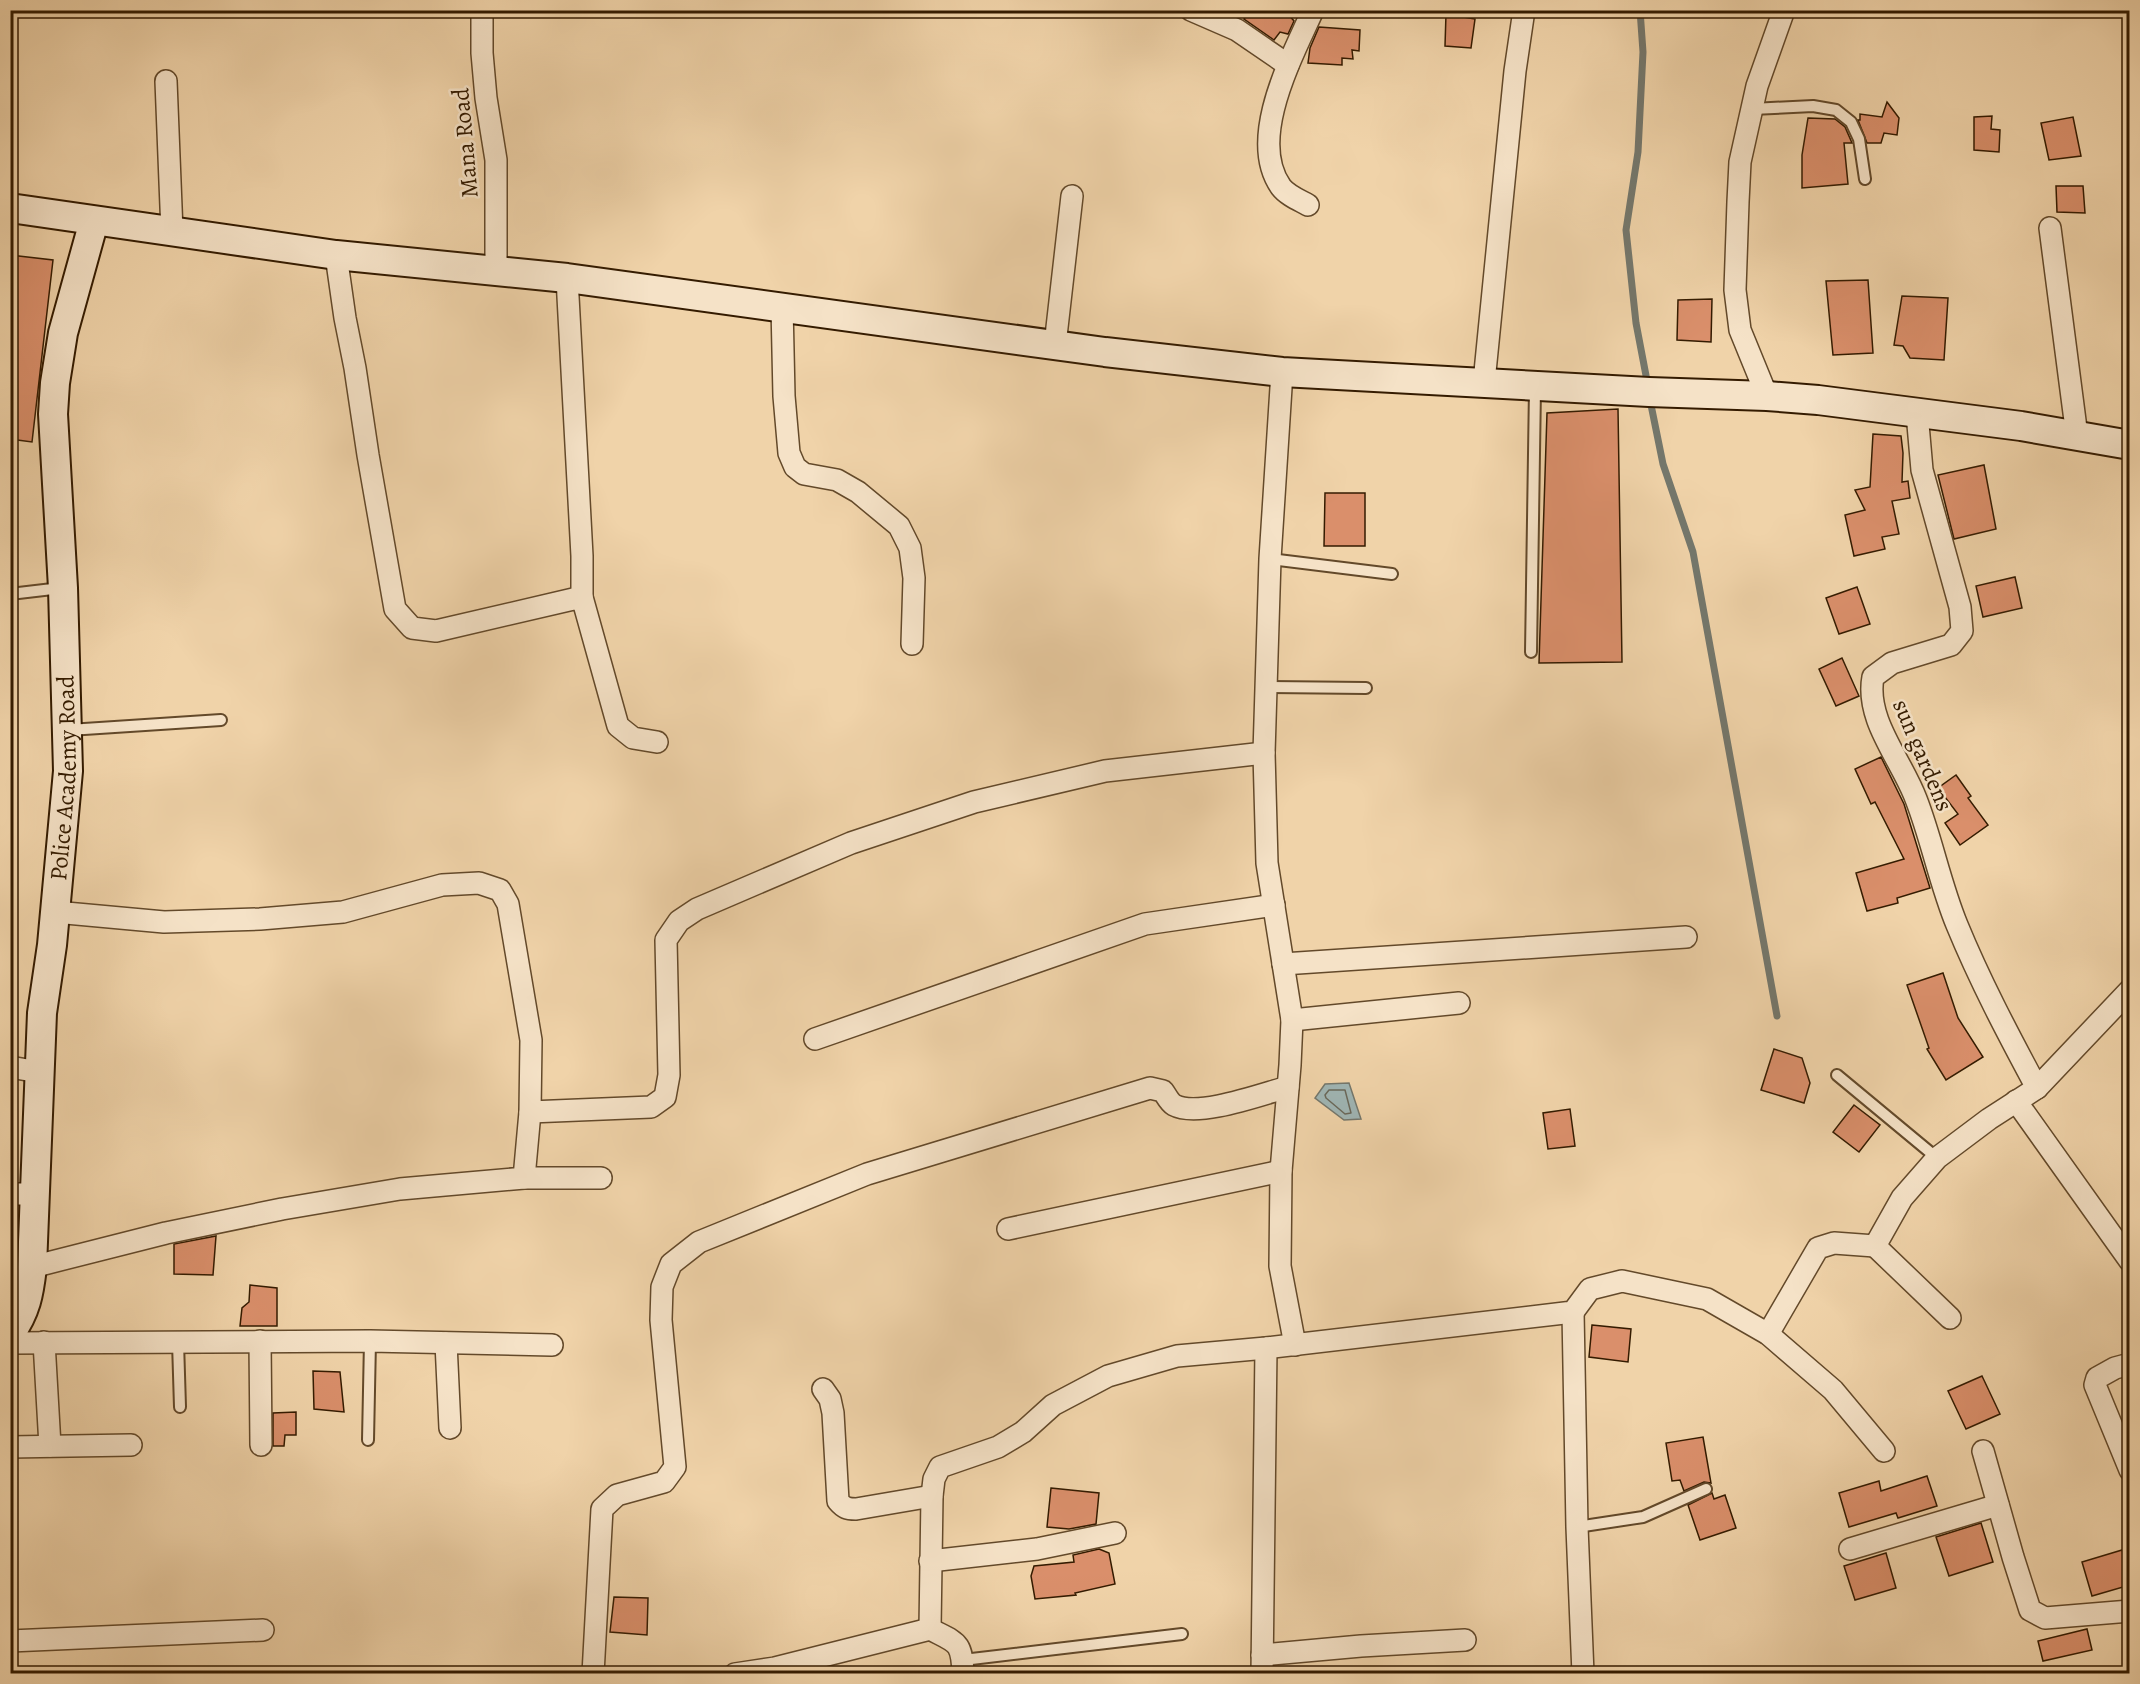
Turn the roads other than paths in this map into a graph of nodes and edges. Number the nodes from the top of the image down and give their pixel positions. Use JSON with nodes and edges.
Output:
{"nodes":[{"id":1,"x":482,"y":10,"type":"edge"},
{"id":2,"x":1191,"y":10,"type":"edge"},
{"id":3,"x":1313,"y":10,"type":"edge"},
{"id":4,"x":1524,"y":10,"type":"edge"},
{"id":5,"x":1784,"y":10,"type":"edge"},
{"id":6,"x":1288,"y":65,"type":"junction"},
{"id":7,"x":166,"y":81,"type":"dead end"},
{"id":8,"x":1752,"y":109,"type":"junction"},
{"id":9,"x":1865,"y":179,"type":"dead end"},
{"id":10,"x":1072,"y":196,"type":"dead end"},
{"id":11,"x":1308,"y":206,"type":"dead end"},
{"id":12,"x":10,"y":208,"type":"edge"},
{"id":13,"x":94,"y":221,"type":"junction"},
{"id":14,"x":2050,"y":228,"type":"dead end"},
{"id":15,"x":172,"y":232,"type":"junction"},
{"id":16,"x":336,"y":255,"type":"junction"},
{"id":17,"x":496,"y":270,"type":"junction"},
{"id":18,"x":567,"y":278,"type":"junction"},
{"id":19,"x":782,"y":306,"type":"junction"},
{"id":20,"x":1055,"y":345,"type":"junction"},
{"id":21,"x":1282,"y":372,"type":"junction"},
{"id":22,"x":1485,"y":382,"type":"junction"},
{"id":23,"x":1535,"y":385,"type":"junction"},
{"id":24,"x":1767,"y":396,"type":"junction"},
{"id":25,"x":1917,"y":413,"type":"junction"},
{"id":26,"x":2078,"y":436,"type":"junction"},
{"id":27,"x":2130,"y":445,"type":"edge"},
{"id":28,"x":1270,"y":559,"type":"junction"},
{"id":29,"x":1392,"y":574,"type":"dead end"},
{"id":30,"x":63,"y":588,"type":"junction"},
{"id":31,"x":10,"y":594,"type":"edge"},
{"id":32,"x":582,"y":597,"type":"junction"},
{"id":33,"x":912,"y":644,"type":"dead end"},
{"id":34,"x":1531,"y":652,"type":"dead end"},
{"id":35,"x":1266,"y":687,"type":"junction"},
{"id":36,"x":1366,"y":688,"type":"dead end"},
{"id":37,"x":221,"y":720,"type":"dead end"},
{"id":38,"x":66,"y":730,"type":"junction"},
{"id":39,"x":657,"y":742,"type":"dead end"},
{"id":40,"x":1264,"y":753,"type":"junction"},
{"id":41,"x":1274,"y":905,"type":"junction"},
{"id":42,"x":55,"y":912,"type":"junction"},
{"id":43,"x":1686,"y":937,"type":"dead end"},
{"id":44,"x":1283,"y":964,"type":"junction"},
{"id":45,"x":2130,"y":990,"type":"edge"},
{"id":46,"x":1459,"y":1003,"type":"dead end"},
{"id":47,"x":1292,"y":1020,"type":"junction"},
{"id":48,"x":815,"y":1039,"type":"dead end"},
{"id":49,"x":10,"y":1067,"type":"edge"},
{"id":50,"x":39,"y":1072,"type":"junction"},
{"id":51,"x":1837,"y":1075,"type":"dead end"},
{"id":52,"x":1288,"y":1087,"type":"junction"},
{"id":53,"x":2037,"y":1088,"type":"junction"},
{"id":54,"x":2016,"y":1101,"type":"junction"},
{"id":55,"x":530,"y":1112,"type":"junction"},
{"id":56,"x":1937,"y":1158,"type":"junction"},
{"id":57,"x":1281,"y":1171,"type":"junction"},
{"id":58,"x":524,"y":1178,"type":"junction"},
{"id":59,"x":601,"y":1178,"type":"dead end"},
{"id":60,"x":23,"y":1194,"type":"edge"},
{"id":61,"x":1008,"y":1229,"type":"dead end"},
{"id":62,"x":1875,"y":1246,"type":"junction"},
{"id":63,"x":2130,"y":1261,"type":"edge"},
{"id":64,"x":32,"y":1267,"type":"junction"},
{"id":65,"x":1573,"y":1312,"type":"junction"},
{"id":66,"x":1950,"y":1318,"type":"dead end"},
{"id":67,"x":10,"y":1334,"type":"edge"},
{"id":68,"x":1768,"y":1334,"type":"junction"},
{"id":69,"x":260,"y":1341,"type":"junction"},
{"id":70,"x":370,"y":1341,"type":"junction"},
{"id":71,"x":10,"y":1342,"type":"edge"},
{"id":72,"x":44,"y":1342,"type":"junction"},
{"id":73,"x":178,"y":1342,"type":"junction"},
{"id":74,"x":446,"y":1343,"type":"junction"},
{"id":75,"x":1294,"y":1344,"type":"junction"},
{"id":76,"x":552,"y":1346,"type":"dead end"},
{"id":77,"x":1266,"y":1348,"type":"junction"},
{"id":78,"x":2130,"y":1364,"type":"edge"},
{"id":79,"x":823,"y":1389,"type":"dead end"},
{"id":80,"x":180,"y":1407,"type":"dead end"},
{"id":81,"x":450,"y":1428,"type":"dead end"},
{"id":82,"x":368,"y":1440,"type":"dead end"},
{"id":83,"x":130,"y":1445,"type":"dead end"},
{"id":84,"x":261,"y":1445,"type":"dead end"},
{"id":85,"x":50,"y":1446,"type":"junction"},
{"id":86,"x":10,"y":1447,"type":"edge"},
{"id":87,"x":1983,"y":1451,"type":"dead end"},
{"id":88,"x":1884,"y":1452,"type":"dead end"},
{"id":89,"x":2130,"y":1470,"type":"edge"},
{"id":90,"x":1706,"y":1489,"type":"dead end"},
{"id":91,"x":932,"y":1496,"type":"junction"},
{"id":92,"x":1998,"y":1505,"type":"junction"},
{"id":93,"x":1577,"y":1527,"type":"junction"},
{"id":94,"x":1114,"y":1533,"type":"dead end"},
{"id":95,"x":1850,"y":1549,"type":"dead end"},
{"id":96,"x":930,"y":1561,"type":"junction"},
{"id":97,"x":2130,"y":1611,"type":"edge"},
{"id":98,"x":930,"y":1629,"type":"junction"},
{"id":99,"x":263,"y":1630,"type":"dead end"},
{"id":100,"x":1182,"y":1634,"type":"dead end"},
{"id":101,"x":1466,"y":1640,"type":"dead end"},
{"id":102,"x":10,"y":1641,"type":"edge"},
{"id":103,"x":1262,"y":1664,"type":"edge"},
{"id":104,"x":812,"y":1666,"type":"edge"},
{"id":105,"x":963,"y":1667,"type":"edge"},
{"id":106,"x":593,"y":1674,"type":"edge"},
{"id":107,"x":735,"y":1674,"type":"edge"},
{"id":108,"x":1583,"y":1674,"type":"edge"}],
"edges":[{"from":1,"to":17,"type":"street","name":"Mana Road"},
{"from":2,"to":6,"type":"street"},
{"from":3,"to":6,"type":"street"},
{"from":4,"to":22,"type":"street"},
{"from":5,"to":8,"type":"street"},
{"from":6,"to":11,"type":"street"},
{"from":7,"to":15,"type":"street"},
{"from":8,"to":9,"type":"lane"},
{"from":8,"to":24,"type":"street"},
{"from":10,"to":20,"type":"street"},
{"from":12,"to":13,"type":"main road"},
{"from":13,"to":15,"type":"main road"},
{"from":13,"to":30,"type":"main road","name":"Police Academy Road"},
{"from":14,"to":26,"type":"street"},
{"from":15,"to":16,"type":"main road"},
{"from":16,"to":17,"type":"main road"},
{"from":16,"to":32,"type":"street"},
{"from":17,"to":18,"type":"main road"},
{"from":18,"to":19,"type":"main road"},
{"from":18,"to":32,"type":"street"},
{"from":19,"to":20,"type":"main road"},
{"from":19,"to":33,"type":"street"},
{"from":20,"to":21,"type":"main road"},
{"from":21,"to":22,"type":"main road"},
{"from":21,"to":28,"type":"street"},
{"from":22,"to":23,"type":"main road"},
{"from":23,"to":24,"type":"main road"},
{"from":23,"to":34,"type":"lane"},
{"from":24,"to":25,"type":"main road"},
{"from":25,"to":26,"type":"main road"},
{"from":25,"to":53,"type":"street","name":"sun gardens"},
{"from":26,"to":27,"type":"main road"},
{"from":28,"to":29,"type":"lane"},
{"from":28,"to":35,"type":"street"},
{"from":30,"to":31,"type":"lane"},
{"from":30,"to":38,"type":"main road","name":"Police Academy Road"},
{"from":32,"to":39,"type":"street"},
{"from":35,"to":36,"type":"lane"},
{"from":35,"to":40,"type":"street"},
{"from":37,"to":38,"type":"lane"},
{"from":38,"to":42,"type":"main road","name":"Police Academy Road"},
{"from":40,"to":41,"type":"street"},
{"from":40,"to":55,"type":"street"},
{"from":41,"to":44,"type":"street"},
{"from":41,"to":48,"type":"street"},
{"from":42,"to":50,"type":"main road","name":"Police Academy Road"},
{"from":42,"to":55,"type":"street"},
{"from":43,"to":44,"type":"street"},
{"from":44,"to":47,"type":"street"},
{"from":45,"to":53,"type":"street"},
{"from":46,"to":47,"type":"street"},
{"from":47,"to":52,"type":"street"},
{"from":49,"to":50,"type":"street"},
{"from":50,"to":60,"type":"main road","name":"Police Academy Road"},
{"from":51,"to":56,"type":"lane"},
{"from":52,"to":57,"type":"street"},
{"from":52,"to":106,"type":"street"},
{"from":53,"to":54,"type":"street"},
{"from":54,"to":56,"type":"street"},
{"from":54,"to":63,"type":"street"},
{"from":55,"to":58,"type":"street"},
{"from":56,"to":62,"type":"street"},
{"from":57,"to":61,"type":"street"},
{"from":57,"to":75,"type":"street"},
{"from":58,"to":59,"type":"street"},
{"from":58,"to":64,"type":"street"},
{"from":60,"to":64,"type":"main road","name":"Police Academy Road"},
{"from":62,"to":66,"type":"street"},
{"from":62,"to":68,"type":"street"},
{"from":64,"to":67,"type":"main road","name":"Police Academy Road"},
{"from":65,"to":68,"type":"street"},
{"from":65,"to":75,"type":"street"},
{"from":65,"to":93,"type":"street"},
{"from":68,"to":88,"type":"street"},
{"from":69,"to":70,"type":"street"},
{"from":69,"to":73,"type":"street"},
{"from":69,"to":84,"type":"street"},
{"from":70,"to":74,"type":"street"},
{"from":70,"to":82,"type":"lane"},
{"from":71,"to":72,"type":"street"},
{"from":72,"to":73,"type":"street"},
{"from":72,"to":85,"type":"street"},
{"from":73,"to":80,"type":"lane"},
{"from":74,"to":76,"type":"street"},
{"from":74,"to":81,"type":"street"},
{"from":75,"to":77,"type":"street"},
{"from":77,"to":91,"type":"street"},
{"from":77,"to":103,"type":"street"},
{"from":78,"to":89,"type":"street"},
{"from":79,"to":91,"type":"street"},
{"from":83,"to":85,"type":"street"},
{"from":85,"to":86,"type":"street"},
{"from":87,"to":92,"type":"street"},
{"from":90,"to":93,"type":"lane"},
{"from":91,"to":96,"type":"street"},
{"from":92,"to":95,"type":"street"},
{"from":92,"to":97,"type":"street"},
{"from":93,"to":108,"type":"street"},
{"from":94,"to":96,"type":"street"},
{"from":96,"to":98,"type":"street"},
{"from":98,"to":104,"type":"street"},
{"from":98,"to":105,"type":"street"},
{"from":99,"to":102,"type":"street"},
{"from":100,"to":105,"type":"lane"},
{"from":101,"to":103,"type":"street"},
{"from":104,"to":107,"type":"street"}]}
